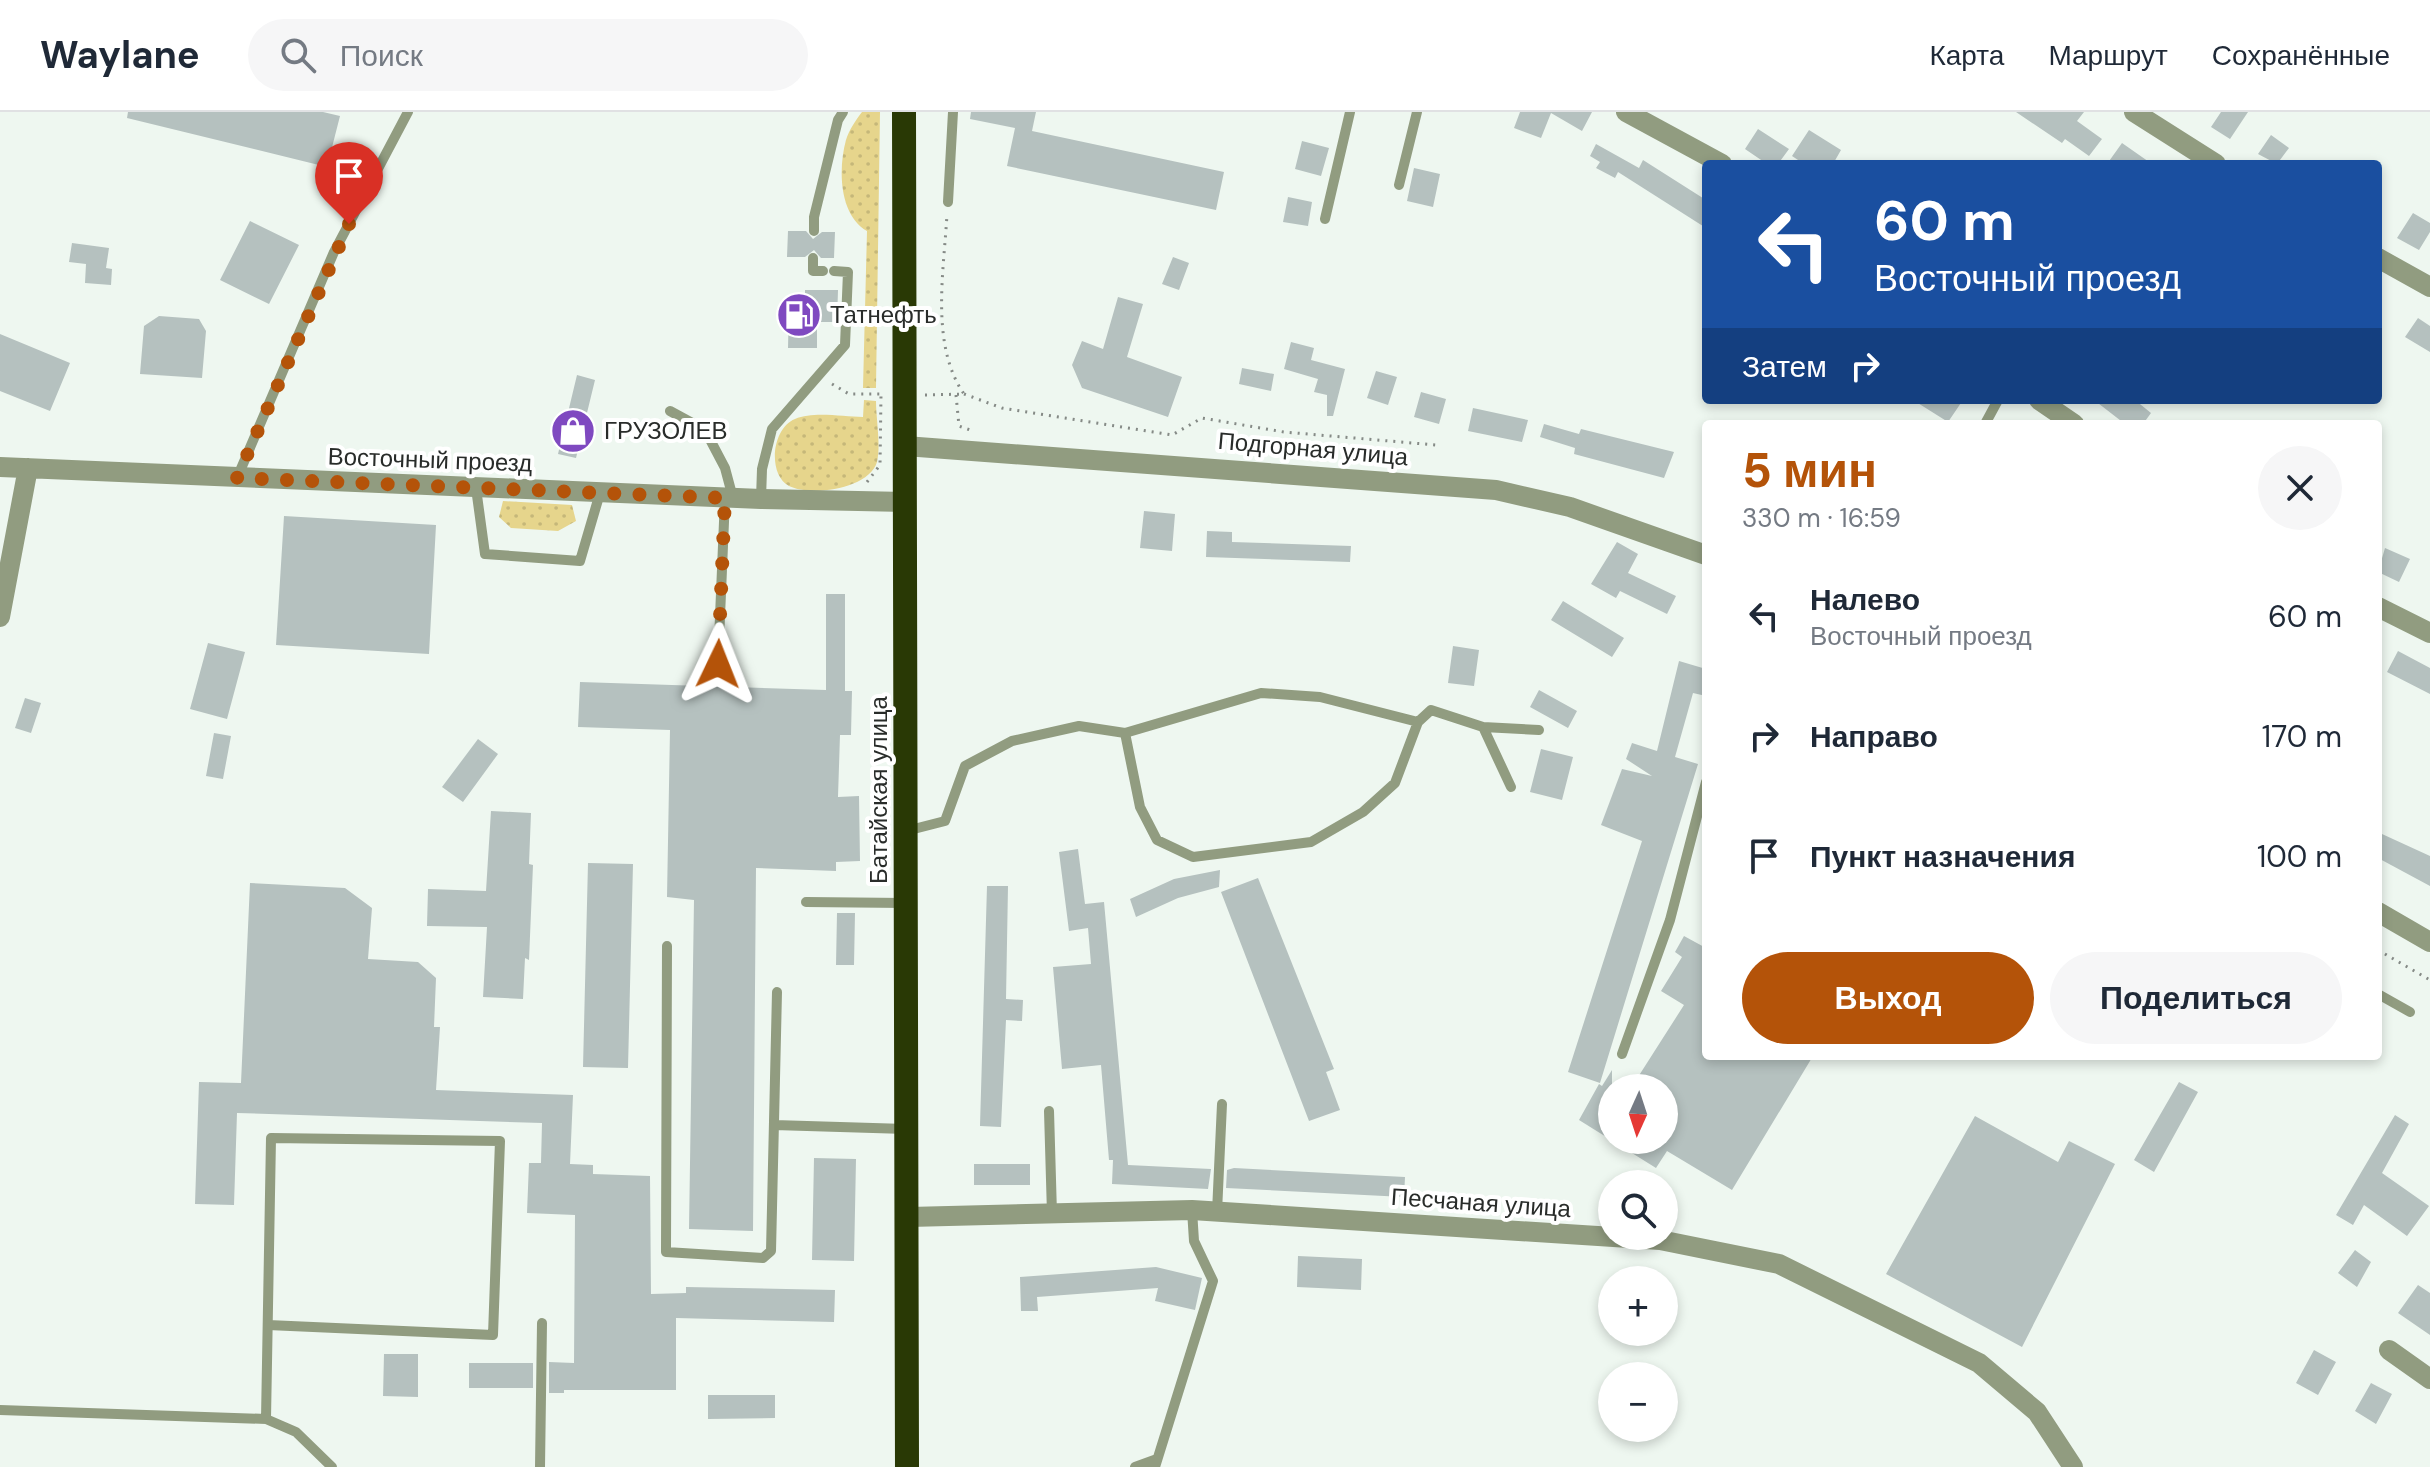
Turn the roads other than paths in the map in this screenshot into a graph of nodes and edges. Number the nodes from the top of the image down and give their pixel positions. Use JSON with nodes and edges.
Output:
{"nodes":[{"id":1,"x":408,"y":112,"type":"edge"},
{"id":2,"x":843,"y":112,"type":"edge"},
{"id":3,"x":904,"y":112,"type":"edge"},
{"id":4,"x":953,"y":112,"type":"edge"},
{"id":5,"x":1350,"y":112,"type":"edge"},
{"id":6,"x":1417,"y":112,"type":"edge"},
{"id":7,"x":1626,"y":112,"type":"edge"},
{"id":8,"x":2134,"y":112,"type":"edge"},
{"id":9,"x":1715,"y":160,"type":"edge"},
{"id":10,"x":2210,"y":160,"type":"edge"},
{"id":11,"x":1399,"y":185,"type":"dead end"},
{"id":12,"x":948,"y":202,"type":"dead end"},
{"id":13,"x":1325,"y":219,"type":"dead end"},
{"id":14,"x":814,"y":231,"type":"dead end"},
{"id":15,"x":813,"y":258,"type":"dead end"},
{"id":16,"x":2382,"y":260,"type":"edge"},
{"id":17,"x":2430,"y":287,"type":"edge"},
{"id":18,"x":2045,"y":404,"type":"edge"},
{"id":19,"x":670,"y":411,"type":"dead end"},
{"id":20,"x":2068,"y":420,"type":"edge"},
{"id":21,"x":905,"y":446,"type":"junction"},
{"id":22,"x":0,"y":467,"type":"edge"},
{"id":23,"x":28,"y":468,"type":"junction"},
{"id":24,"x":237,"y":478,"type":"junction"},
{"id":25,"x":476,"y":488,"type":"junction"},
{"id":26,"x":600,"y":493,"type":"junction"},
{"id":27,"x":729,"y":498,"type":"junction"},
{"id":28,"x":761,"y":499,"type":"junction"},
{"id":29,"x":906,"y":502,"type":"junction"},
{"id":30,"x":1702,"y":554,"type":"edge"},
{"id":31,"x":2382,"y":609,"type":"edge"},
{"id":32,"x":0,"y":617,"type":"edge"},
{"id":33,"x":2430,"y":633,"type":"edge"},
{"id":34,"x":718,"y":664,"type":"dead end"},
{"id":35,"x":1418,"y":722,"type":"junction"},
{"id":36,"x":1483,"y":727,"type":"junction"},
{"id":37,"x":1539,"y":730,"type":"dead end"},
{"id":38,"x":1125,"y":733,"type":"junction"},
{"id":39,"x":1511,"y":787,"type":"dead end"},
{"id":40,"x":1702,"y":797,"type":"edge"},
{"id":41,"x":906,"y":831,"type":"junction"},
{"id":42,"x":806,"y":902,"type":"dead end"},
{"id":43,"x":907,"y":903,"type":"junction"},
{"id":44,"x":2382,"y":914,"type":"edge"},
{"id":45,"x":2430,"y":942,"type":"edge"},
{"id":46,"x":667,"y":946,"type":"dead end"},
{"id":47,"x":777,"y":992,"type":"dead end"},
{"id":48,"x":2382,"y":996,"type":"edge"},
{"id":49,"x":2410,"y":1012,"type":"dead end"},
{"id":50,"x":1622,"y":1054,"type":"dead end"},
{"id":51,"x":1222,"y":1104,"type":"dead end"},
{"id":52,"x":1049,"y":1111,"type":"dead end"},
{"id":53,"x":774,"y":1125,"type":"junction"},
{"id":54,"x":908,"y":1129,"type":"junction"},
{"id":55,"x":1192,"y":1210,"type":"junction"},
{"id":56,"x":1217,"y":1212,"type":"junction"},
{"id":57,"x":1052,"y":1214,"type":"junction"},
{"id":58,"x":909,"y":1217,"type":"junction"},
{"id":59,"x":542,"y":1323,"type":"dead end"},
{"id":60,"x":268,"y":1325,"type":"junction"},
{"id":61,"x":2389,"y":1350,"type":"dead end"},
{"id":62,"x":2430,"y":1379,"type":"edge"},
{"id":63,"x":0,"y":1410,"type":"edge"},
{"id":64,"x":266,"y":1419,"type":"junction"},
{"id":65,"x":1156,"y":1463,"type":"edge"},
{"id":66,"x":332,"y":1467,"type":"edge"},
{"id":67,"x":540,"y":1467,"type":"edge"},
{"id":68,"x":907,"y":1467,"type":"edge"},
{"id":69,"x":1135,"y":1467,"type":"edge"},
{"id":70,"x":2073,"y":1467,"type":"edge"}],
"edges":[{"from":1,"to":24,"type":"lane"},
{"from":2,"to":14,"type":"lane"},
{"from":3,"to":21,"type":"highway","name":"Батайская улица"},
{"from":4,"to":12,"type":"lane"},
{"from":5,"to":13,"type":"lane"},
{"from":6,"to":11,"type":"lane"},
{"from":7,"to":9,"type":"street"},
{"from":8,"to":10,"type":"street"},
{"from":15,"to":28,"type":"lane"},
{"from":16,"to":17,"type":"street"},
{"from":18,"to":20,"type":"street"},
{"from":19,"to":27,"type":"lane"},
{"from":21,"to":29,"type":"highway","name":"Батайская улица"},
{"from":21,"to":30,"type":"street","name":"Подгорная улица"},
{"from":22,"to":23,"type":"street","name":"Восточный проезд"},
{"from":23,"to":24,"type":"street","name":"Восточный проезд"},
{"from":23,"to":32,"type":"street"},
{"from":24,"to":25,"type":"street","name":"Восточный проезд"},
{"from":25,"to":26,"type":"street","name":"Восточный проезд"},
{"from":25,"to":26,"type":"lane"},
{"from":26,"to":27,"type":"street","name":"Восточный проезд"},
{"from":27,"to":28,"type":"street","name":"Восточный проезд"},
{"from":27,"to":34,"type":"lane"},
{"from":28,"to":29,"type":"street","name":"Восточный проезд"},
{"from":29,"to":41,"type":"highway","name":"Батайская улица"},
{"from":31,"to":33,"type":"street"},
{"from":35,"to":36,"type":"lane"},
{"from":35,"to":38,"type":"lane"},
{"from":35,"to":38,"type":"lane"},
{"from":36,"to":37,"type":"lane"},
{"from":36,"to":39,"type":"lane"},
{"from":38,"to":41,"type":"lane"},
{"from":40,"to":50,"type":"lane"},
{"from":41,"to":43,"type":"highway","name":"Батайская улица"},
{"from":42,"to":43,"type":"lane"},
{"from":43,"to":54,"type":"highway","name":"Батайская улица"},
{"from":44,"to":45,"type":"street"},
{"from":46,"to":53,"type":"lane"},
{"from":47,"to":53,"type":"lane"},
{"from":48,"to":49,"type":"lane"},
{"from":51,"to":56,"type":"lane"},
{"from":52,"to":57,"type":"lane"},
{"from":53,"to":54,"type":"lane"},
{"from":54,"to":58,"type":"highway","name":"Батайская улица"},
{"from":55,"to":56,"type":"street","name":"Песчаная улица"},
{"from":55,"to":57,"type":"street","name":"Песчаная улица"},
{"from":55,"to":65,"type":"lane"},
{"from":56,"to":70,"type":"street","name":"Песчаная улица"},
{"from":57,"to":58,"type":"street","name":"Песчаная улица"},
{"from":58,"to":68,"type":"highway","name":"Батайская улица"},
{"from":59,"to":67,"type":"lane"},
{"from":60,"to":60,"type":"lane"},
{"from":60,"to":64,"type":"lane"},
{"from":61,"to":62,"type":"street"},
{"from":63,"to":64,"type":"lane"},
{"from":64,"to":66,"type":"lane"},
{"from":65,"to":69,"type":"lane"}]}
